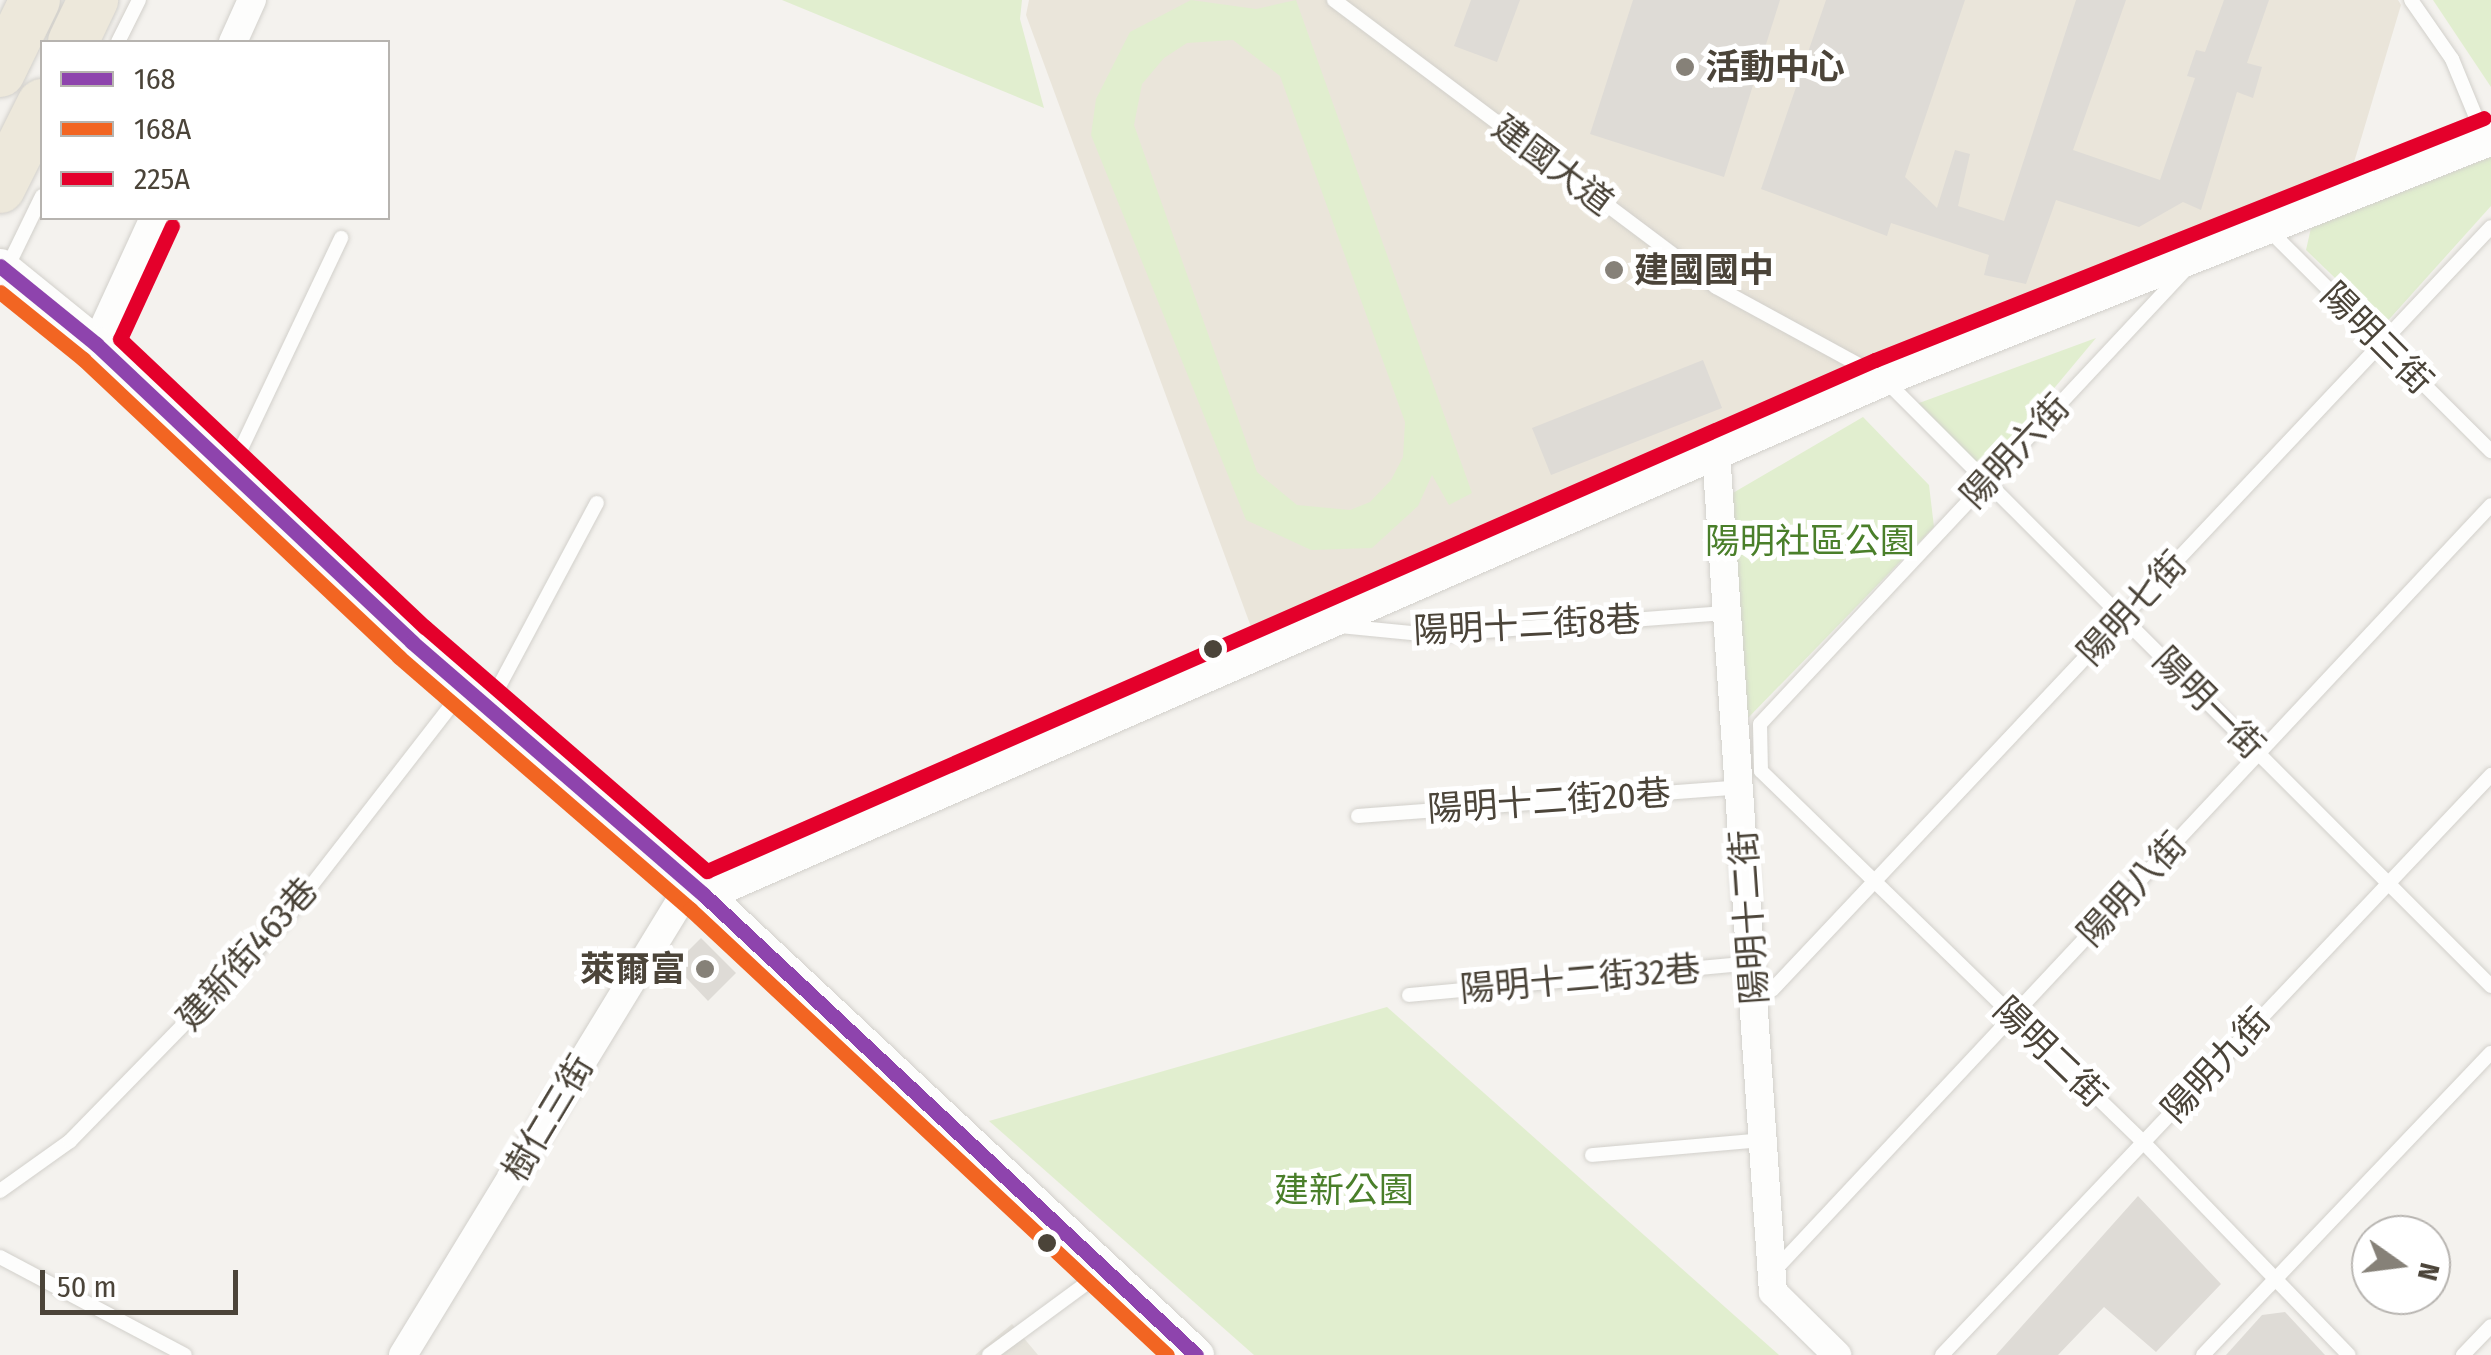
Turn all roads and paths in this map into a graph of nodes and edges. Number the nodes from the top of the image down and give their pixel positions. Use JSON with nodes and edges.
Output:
{"nodes":[{"id":1,"x":35,"y":0,"type":"edge"},
{"id":2,"x":93,"y":0,"type":"edge"},
{"id":3,"x":139,"y":0,"type":"edge"},
{"id":4,"x":252,"y":0,"type":"edge"},
{"id":5,"x":1334,"y":0,"type":"edge"},
{"id":6,"x":2411,"y":0,"type":"edge"},
{"id":7,"x":74,"y":40,"type":"edge"},
{"id":8,"x":119,"y":40,"type":"edge"},
{"id":9,"x":234,"y":40,"type":"edge"},
{"id":10,"x":0,"y":72,"type":"edge"},
{"id":11,"x":40,"y":108,"type":"edge"},
{"id":12,"x":2488,"y":138,"type":"edge"},
{"id":13,"x":0,"y":188,"type":"edge"},
{"id":14,"x":40,"y":200,"type":"edge"},
{"id":15,"x":153,"y":220,"type":"edge"},
{"id":16,"x":2263,"y":224,"type":"junction"},
{"id":17,"x":2491,"y":227,"type":"edge"},
{"id":18,"x":341,"y":238,"type":"dead end"},
{"id":19,"x":2205,"y":248,"type":"junction"},
{"id":20,"x":2,"y":273,"type":"edge"},
{"id":21,"x":2382,"y":343,"type":"junction"},
{"id":22,"x":96,"y":344,"type":"junction"},
{"id":23,"x":1884,"y":378,"type":"junction"},
{"id":24,"x":2491,"y":450,"type":"edge"},
{"id":25,"x":1716,"y":452,"type":"junction"},
{"id":26,"x":230,"y":470,"type":"junction"},
{"id":27,"x":1987,"y":482,"type":"junction"},
{"id":28,"x":597,"y":503,"type":"dead end"},
{"id":29,"x":2491,"y":505,"type":"edge"},
{"id":30,"x":1728,"y":613,"type":"junction"},
{"id":31,"x":2123,"y":618,"type":"junction"},
{"id":32,"x":1326,"y":625,"type":"junction"},
{"id":33,"x":476,"y":698,"type":"junction"},
{"id":34,"x":1760,"y":748,"type":"joint"},
{"id":35,"x":2258,"y":753,"type":"junction"},
{"id":36,"x":2491,"y":775,"type":"edge"},
{"id":37,"x":1740,"y":786,"type":"junction"},
{"id":38,"x":1358,"y":816,"type":"dead end"},
{"id":39,"x":1874,"y":882,"type":"junction"},
{"id":40,"x":2388,"y":884,"type":"junction"},
{"id":41,"x":702,"y":894,"type":"junction"},
{"id":42,"x":1752,"y":963,"type":"junction"},
{"id":43,"x":2491,"y":986,"type":"edge"},
{"id":44,"x":1772,"y":990,"type":"dead end"},
{"id":45,"x":1409,"y":995,"type":"dead end"},
{"id":46,"x":2013,"y":1016,"type":"junction"},
{"id":47,"x":2491,"y":1052,"type":"edge"},
{"id":48,"x":1763,"y":1140,"type":"junction"},
{"id":49,"x":2143,"y":1142,"type":"junction"},
{"id":50,"x":1592,"y":1155,"type":"dead end"},
{"id":51,"x":0,"y":1191,"type":"edge"},
{"id":52,"x":0,"y":1257,"type":"edge"},
{"id":53,"x":1102,"y":1272,"type":"junction"},
{"id":54,"x":1772,"y":1273,"type":"junction"},
{"id":55,"x":2275,"y":1279,"type":"junction"},
{"id":56,"x":2491,"y":1326,"type":"edge"},
{"id":57,"x":186,"y":1355,"type":"edge"},
{"id":58,"x":403,"y":1355,"type":"edge"},
{"id":59,"x":989,"y":1355,"type":"edge"},
{"id":60,"x":1196,"y":1355,"type":"edge"},
{"id":61,"x":1837,"y":1355,"type":"edge"},
{"id":62,"x":1942,"y":1355,"type":"edge"},
{"id":63,"x":2203,"y":1355,"type":"edge"},
{"id":64,"x":2349,"y":1355,"type":"edge"},
{"id":65,"x":2463,"y":1355,"type":"edge"}],
"edges":[{"from":1,"to":10,"type":"highway"},
{"from":2,"to":7,"type":"highway"},
{"from":3,"to":8,"type":"lane"},
{"from":4,"to":9,"type":"street"},
{"from":5,"to":23,"type":"lane","name":"建國大道"},
{"from":6,"to":12,"type":"lane"},
{"from":11,"to":13,"type":"highway"},
{"from":12,"to":16,"type":"street"},
{"from":14,"to":20,"type":"lane"},
{"from":15,"to":22,"type":"street"},
{"from":16,"to":19,"type":"street"},
{"from":16,"to":21,"type":"lane","name":"陽明三街"},
{"from":17,"to":21,"type":"lane","name":"陽明七街"},
{"from":18,"to":26,"type":"lane"},
{"from":19,"to":23,"type":"street"},
{"from":19,"to":27,"type":"lane","name":"陽明六街"},
{"from":20,"to":22,"type":"street"},
{"from":21,"to":24,"type":"lane","name":"陽明三街"},
{"from":21,"to":31,"type":"lane","name":"陽明七街"},
{"from":22,"to":26,"type":"street"},
{"from":23,"to":25,"type":"street"},
{"from":23,"to":27,"type":"lane","name":"陽明一街"},
{"from":25,"to":30,"type":"street","name":"陽明十二街"},
{"from":25,"to":32,"type":"street"},
{"from":26,"to":33,"type":"street"},
{"from":27,"to":31,"type":"lane","name":"陽明一街"},
{"from":27,"to":34,"type":"lane","name":"陽明六街"},
{"from":28,"to":33,"type":"lane","name":"建新街463巷"},
{"from":29,"to":35,"type":"lane","name":"陽明八街"},
{"from":30,"to":32,"type":"lane","name":"陽明十二街8巷"},
{"from":30,"to":37,"type":"street","name":"陽明十二街"},
{"from":31,"to":35,"type":"lane","name":"陽明一街"},
{"from":31,"to":39,"type":"lane","name":"陽明七街"},
{"from":32,"to":41,"type":"street"},
{"from":33,"to":41,"type":"street"},
{"from":33,"to":51,"type":"lane","name":"建新街463巷"},
{"from":34,"to":39,"type":"lane","name":"陽明二街"},
{"from":35,"to":40,"type":"lane","name":"陽明一街"},
{"from":35,"to":46,"type":"lane","name":"陽明八街"},
{"from":36,"to":40,"type":"lane","name":"陽明九街"},
{"from":37,"to":38,"type":"lane","name":"陽明十二街20巷"},
{"from":37,"to":42,"type":"street","name":"陽明十二街"},
{"from":39,"to":44,"type":"lane","name":"陽明七街"},
{"from":39,"to":46,"type":"lane","name":"陽明二街"},
{"from":40,"to":43,"type":"lane","name":"陽明一街"},
{"from":40,"to":49,"type":"lane","name":"陽明九街"},
{"from":41,"to":53,"type":"street"},
{"from":41,"to":58,"type":"street","name":"樹仁三街"},
{"from":42,"to":45,"type":"lane","name":"陽明十二街32巷"},
{"from":42,"to":48,"type":"street","name":"陽明十二街"},
{"from":46,"to":49,"type":"lane","name":"陽明二街"},
{"from":46,"to":54,"type":"lane","name":"陽明八街"},
{"from":47,"to":55,"type":"lane"},
{"from":48,"to":50,"type":"lane"},
{"from":48,"to":54,"type":"street","name":"陽明十二街"},
{"from":49,"to":55,"type":"lane","name":"陽明二街"},
{"from":49,"to":62,"type":"lane","name":"陽明九街"},
{"from":52,"to":57,"type":"lane"},
{"from":53,"to":59,"type":"lane"},
{"from":53,"to":60,"type":"street"},
{"from":54,"to":61,"type":"street","name":"陽明十二街"},
{"from":55,"to":63,"type":"lane"},
{"from":55,"to":64,"type":"lane","name":"陽明二街"},
{"from":56,"to":65,"type":"lane"}]}
